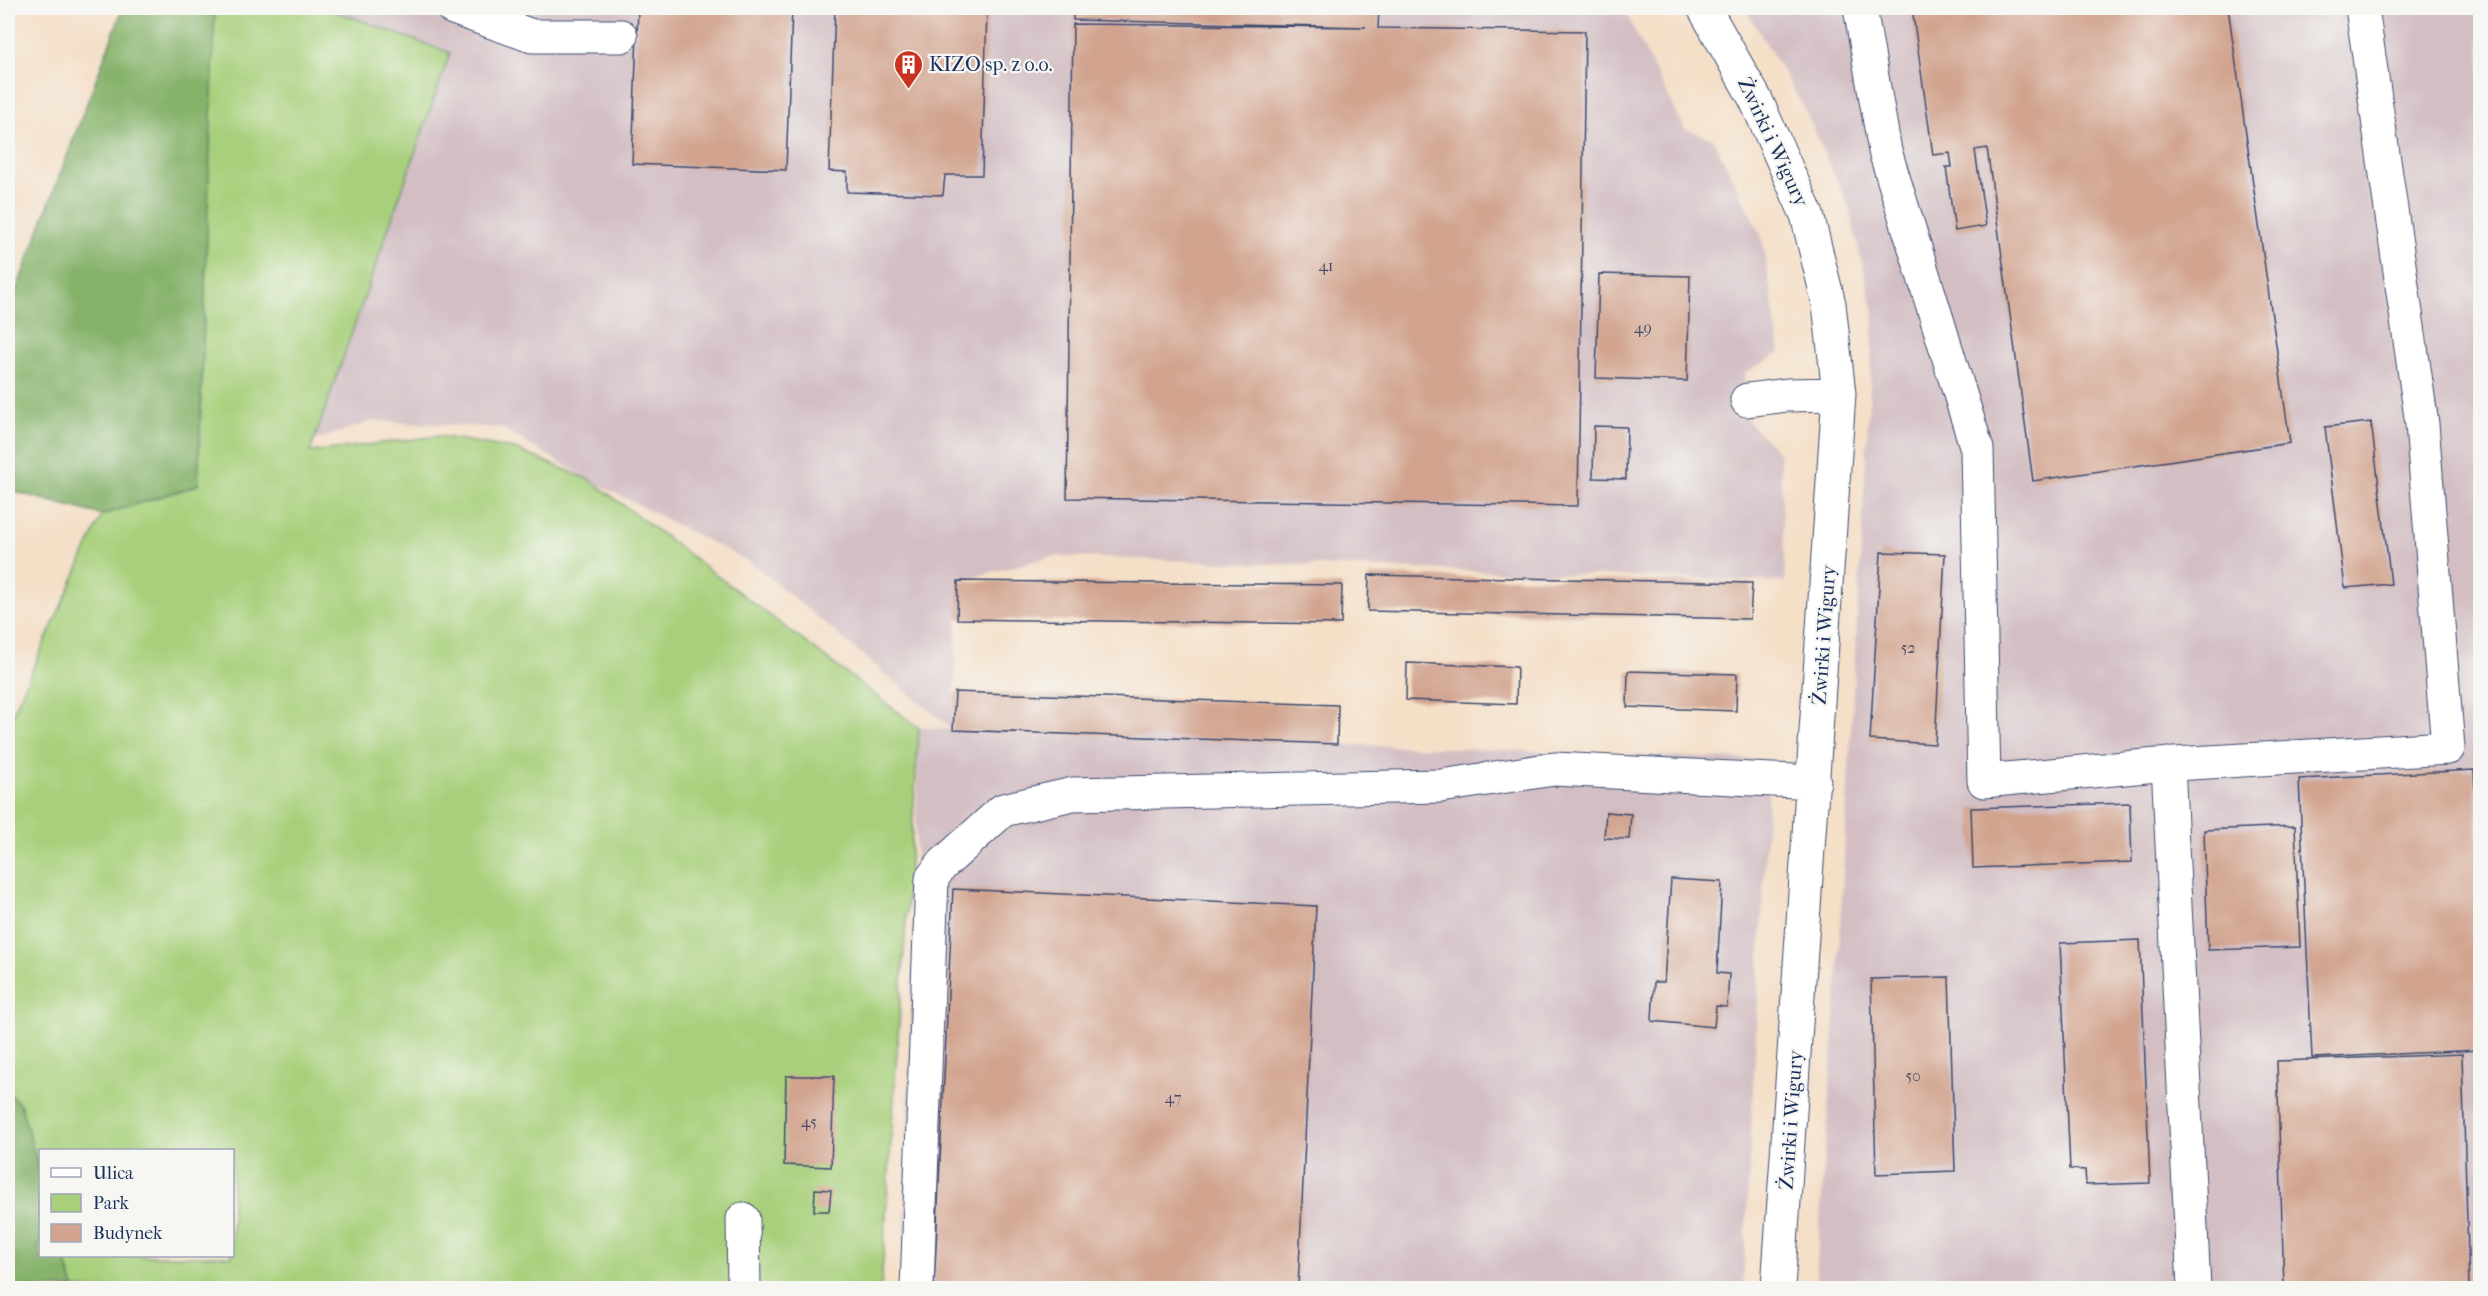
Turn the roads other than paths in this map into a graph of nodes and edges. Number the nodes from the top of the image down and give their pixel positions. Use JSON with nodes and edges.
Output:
{"nodes":[{"id":1,"x":453,"y":8,"type":"edge"},
{"id":2,"x":1704,"y":8,"type":"edge"},
{"id":3,"x":1860,"y":8,"type":"edge"},
{"id":4,"x":2362,"y":8,"type":"edge"},
{"id":5,"x":621,"y":36,"type":"dead end"},
{"id":6,"x":1839,"y":394,"type":"junction"},
{"id":7,"x":1747,"y":400,"type":"dead end"},
{"id":8,"x":2168,"y":764,"type":"junction"},
{"id":9,"x":1814,"y":782,"type":"junction"},
{"id":10,"x":743,"y":1219,"type":"dead end"},
{"id":11,"x":744,"y":1288,"type":"edge"},
{"id":12,"x":917,"y":1288,"type":"edge"},
{"id":13,"x":1778,"y":1288,"type":"edge"},
{"id":14,"x":2194,"y":1288,"type":"edge"}],
"edges":[{"from":1,"to":5,"type":"street"},
{"from":2,"to":6,"type":"street","name":"Żwirki i Wigury"},
{"from":3,"to":8,"type":"street"},
{"from":4,"to":8,"type":"street"},
{"from":6,"to":7,"type":"street"},
{"from":6,"to":9,"type":"street","name":"Żwirki i Wigury"},
{"from":8,"to":14,"type":"street"},
{"from":9,"to":12,"type":"street"},
{"from":9,"to":13,"type":"street","name":"Żwirki i Wigury"},
{"from":10,"to":11,"type":"street"}]}
